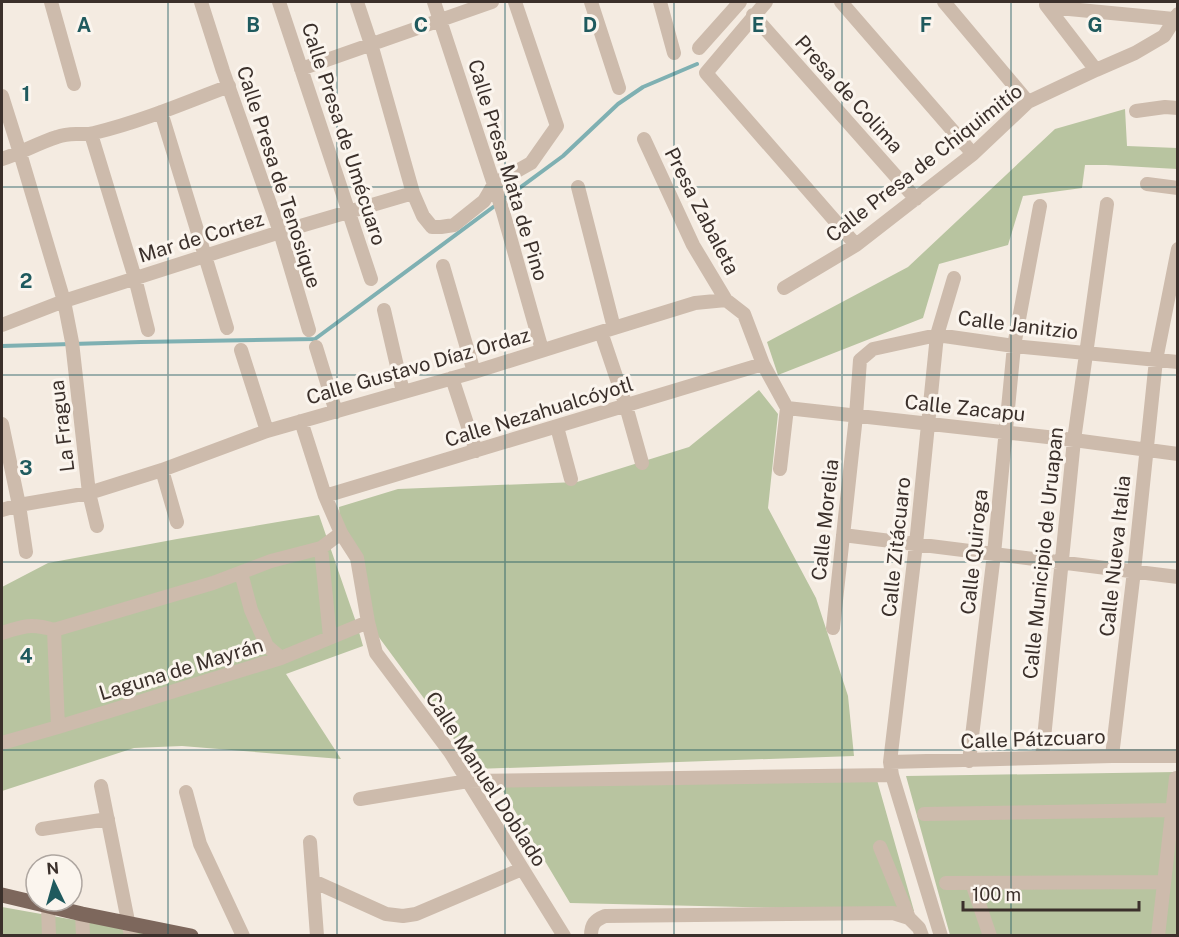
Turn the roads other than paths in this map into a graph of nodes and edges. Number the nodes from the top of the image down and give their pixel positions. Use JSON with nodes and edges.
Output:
{"nodes":[{"id":1,"x":51,"y":2,"type":"edge"},
{"id":2,"x":201,"y":2,"type":"edge"},
{"id":3,"x":279,"y":2,"type":"edge"},
{"id":4,"x":357,"y":2,"type":"edge"},
{"id":5,"x":434,"y":2,"type":"edge"},
{"id":6,"x":492,"y":2,"type":"edge"},
{"id":7,"x":515,"y":2,"type":"edge"},
{"id":8,"x":591,"y":2,"type":"edge"},
{"id":9,"x":660,"y":2,"type":"edge"},
{"id":10,"x":740,"y":2,"type":"edge"},
{"id":11,"x":766,"y":2,"type":"edge"},
{"id":12,"x":841,"y":2,"type":"edge"},
{"id":13,"x":944,"y":2,"type":"edge"},
{"id":14,"x":1045,"y":4,"type":"edge"},
{"id":15,"x":753,"y":15,"type":"junction"},
{"id":16,"x":1176,"y":16,"type":"edge"},
{"id":17,"x":440,"y":20,"type":"junction"},
{"id":18,"x":371,"y":44,"type":"junction"},
{"id":19,"x":699,"y":48,"type":"dead end"},
{"id":20,"x":674,"y":53,"type":"dead end"},
{"id":21,"x":301,"y":69,"type":"junction"},
{"id":22,"x":1096,"y":70,"type":"junction"},
{"id":23,"x":75,"y":84,"type":"dead end"},
{"id":24,"x":229,"y":86,"type":"junction"},
{"id":25,"x":619,"y":88,"type":"dead end"},
{"id":26,"x":2,"y":96,"type":"edge"},
{"id":27,"x":1028,"y":102,"type":"junction"},
{"id":28,"x":1178,"y":108,"type":"edge"},
{"id":29,"x":1136,"y":111,"type":"dead end"},
{"id":30,"x":161,"y":112,"type":"junction"},
{"id":31,"x":91,"y":134,"type":"junction"},
{"id":32,"x":644,"y":139,"type":"dead end"},
{"id":33,"x":21,"y":153,"type":"junction"},
{"id":34,"x":973,"y":154,"type":"junction"},
{"id":35,"x":2,"y":159,"type":"edge"},
{"id":36,"x":1148,"y":184,"type":"dead end"},
{"id":37,"x":578,"y":188,"type":"dead end"},
{"id":38,"x":1178,"y":188,"type":"edge"},
{"id":39,"x":495,"y":190,"type":"junction"},
{"id":40,"x":413,"y":192,"type":"junction"},
{"id":41,"x":916,"y":199,"type":"junction"},
{"id":42,"x":1107,"y":204,"type":"dead end"},
{"id":43,"x":1040,"y":206,"type":"dead end"},
{"id":44,"x":349,"y":211,"type":"junction"},
{"id":45,"x":280,"y":232,"type":"junction"},
{"id":46,"x":856,"y":245,"type":"junction"},
{"id":47,"x":1178,"y":249,"type":"edge"},
{"id":48,"x":205,"y":256,"type":"junction"},
{"id":49,"x":443,"y":266,"type":"dead end"},
{"id":50,"x":135,"y":278,"type":"junction"},
{"id":51,"x":954,"y":278,"type":"dead end"},
{"id":52,"x":371,"y":279,"type":"dead end"},
{"id":53,"x":784,"y":288,"type":"dead end"},
{"id":54,"x":726,"y":300,"type":"junction"},
{"id":55,"x":64,"y":301,"type":"junction"},
{"id":56,"x":384,"y":310,"type":"dead end"},
{"id":57,"x":2,"y":325,"type":"edge"},
{"id":58,"x":227,"y":328,"type":"dead end"},
{"id":59,"x":148,"y":330,"type":"dead end"},
{"id":60,"x":309,"y":330,"type":"dead end"},
{"id":61,"x":607,"y":330,"type":"junction"},
{"id":62,"x":938,"y":335,"type":"junction"},
{"id":63,"x":1014,"y":346,"type":"junction"},
{"id":64,"x":316,"y":347,"type":"dead end"},
{"id":65,"x":241,"y":350,"type":"dead end"},
{"id":66,"x":542,"y":350,"type":"junction"},
{"id":67,"x":1086,"y":353,"type":"junction"},
{"id":68,"x":860,"y":360,"type":"joint"},
{"id":69,"x":1156,"y":360,"type":"junction"},
{"id":70,"x":1178,"y":362,"type":"edge"},
{"id":71,"x":763,"y":364,"type":"junction"},
{"id":72,"x":474,"y":372,"type":"junction"},
{"id":73,"x":452,"y":378,"type":"junction"},
{"id":74,"x":403,"y":392,"type":"junction"},
{"id":75,"x":626,"y":406,"type":"junction"},
{"id":76,"x":788,"y":408,"type":"junction"},
{"id":77,"x":336,"y":412,"type":"junction"},
{"id":78,"x":856,"y":416,"type":"junction"},
{"id":79,"x":301,"y":421,"type":"junction"},
{"id":80,"x":929,"y":423,"type":"junction"},
{"id":81,"x":2,"y":424,"type":"edge"},
{"id":82,"x":557,"y":427,"type":"junction"},
{"id":83,"x":267,"y":431,"type":"junction"},
{"id":84,"x":1006,"y":432,"type":"junction"},
{"id":85,"x":1074,"y":440,"type":"junction"},
{"id":86,"x":1147,"y":450,"type":"junction"},
{"id":87,"x":476,"y":451,"type":"junction"},
{"id":88,"x":1178,"y":454,"type":"edge"},
{"id":89,"x":642,"y":463,"type":"dead end"},
{"id":90,"x":780,"y":469,"type":"dead end"},
{"id":91,"x":162,"y":471,"type":"junction"},
{"id":92,"x":571,"y":479,"type":"dead end"},
{"id":93,"x":89,"y":493,"type":"junction"},
{"id":94,"x":325,"y":496,"type":"junction"},
{"id":95,"x":20,"y":505,"type":"junction"},
{"id":96,"x":2,"y":510,"type":"edge"},
{"id":97,"x":177,"y":522,"type":"dead end"},
{"id":98,"x":97,"y":526,"type":"dead end"},
{"id":99,"x":341,"y":533,"type":"junction"},
{"id":100,"x":843,"y":535,"type":"junction"},
{"id":101,"x":916,"y":544,"type":"junction"},
{"id":102,"x":321,"y":548,"type":"junction"},
{"id":103,"x":26,"y":552,"type":"dead end"},
{"id":104,"x":994,"y":554,"type":"junction"},
{"id":105,"x":1062,"y":562,"type":"junction"},
{"id":106,"x":1134,"y":571,"type":"junction"},
{"id":107,"x":241,"y":573,"type":"junction"},
{"id":108,"x":1178,"y":577,"type":"edge"},
{"id":109,"x":367,"y":616,"type":"junction"},
{"id":110,"x":833,"y":628,"type":"dead end"},
{"id":111,"x":54,"y":630,"type":"junction"},
{"id":112,"x":2,"y":633,"type":"edge"},
{"id":113,"x":330,"y":637,"type":"junction"},
{"id":114,"x":281,"y":658,"type":"junction"},
{"id":115,"x":58,"y":727,"type":"junction"},
{"id":116,"x":2,"y":743,"type":"edge"},
{"id":117,"x":1112,"y":756,"type":"junction"},
{"id":118,"x":1178,"y":756,"type":"edge"},
{"id":119,"x":1042,"y":758,"type":"junction"},
{"id":120,"x":969,"y":761,"type":"junction"},
{"id":121,"x":891,"y":769,"type":"junction"},
{"id":122,"x":1176,"y":778,"type":"edge"},
{"id":123,"x":468,"y":781,"type":"junction"},
{"id":124,"x":101,"y":786,"type":"dead end"},
{"id":125,"x":186,"y":792,"type":"dead end"},
{"id":126,"x":360,"y":798,"type":"dead end"},
{"id":127,"x":1172,"y":810,"type":"junction"},
{"id":128,"x":924,"y":814,"type":"dead end"},
{"id":129,"x":108,"y":819,"type":"junction"},
{"id":130,"x":42,"y":829,"type":"dead end"},
{"id":131,"x":310,"y":842,"type":"dead end"},
{"id":132,"x":880,"y":847,"type":"dead end"},
{"id":133,"x":522,"y":869,"type":"junction"},
{"id":134,"x":313,"y":881,"type":"junction"},
{"id":135,"x":946,"y":882,"type":"dead end"},
{"id":136,"x":972,"y":882,"type":"junction"},
{"id":137,"x":1164,"y":882,"type":"junction"},
{"id":138,"x":3,"y":893,"type":"edge"},
{"id":139,"x":24,"y":899,"type":"edge"},
{"id":140,"x":48,"y":913,"type":"edge"},
{"id":141,"x":78,"y":913,"type":"edge"},
{"id":142,"x":82,"y":914,"type":"junction"},
{"id":143,"x":909,"y":918,"type":"junction"},
{"id":144,"x":129,"y":929,"type":"edge"},
{"id":145,"x":166,"y":931,"type":"junction"},
{"id":146,"x":49,"y":936,"type":"edge"},
{"id":147,"x":83,"y":936,"type":"edge"},
{"id":148,"x":144,"y":936,"type":"edge"},
{"id":149,"x":191,"y":936,"type":"edge"},
{"id":150,"x":243,"y":936,"type":"edge"},
{"id":151,"x":317,"y":936,"type":"edge"},
{"id":152,"x":564,"y":936,"type":"edge"},
{"id":153,"x":591,"y":936,"type":"edge"},
{"id":154,"x":922,"y":936,"type":"edge"},
{"id":155,"x":941,"y":936,"type":"edge"},
{"id":156,"x":990,"y":936,"type":"edge"},
{"id":157,"x":1158,"y":936,"type":"edge"}],
"edges":[{"from":1,"to":23,"type":"street"},
{"from":2,"to":24,"type":"street","name":"Calle Presa de Tenosique"},
{"from":3,"to":21,"type":"street","name":"Calle Presa de Umécuaro"},
{"from":4,"to":18,"type":"street"},
{"from":5,"to":17,"type":"street","name":"Calle Presa Mata de Pino"},
{"from":6,"to":17,"type":"street"},
{"from":7,"to":39,"type":"street"},
{"from":8,"to":25,"type":"street"},
{"from":9,"to":20,"type":"street"},
{"from":10,"to":19,"type":"street"},
{"from":11,"to":15,"type":"street"},
{"from":12,"to":34,"type":"street"},
{"from":13,"to":27,"type":"street"},
{"from":14,"to":16,"type":"street"},
{"from":14,"to":22,"type":"street"},
{"from":15,"to":41,"type":"street","name":"Presa de Colima"},
{"from":15,"to":46,"type":"street"},
{"from":16,"to":22,"type":"street","name":"Calle Presa de Chiquimitío"},
{"from":17,"to":18,"type":"street"},
{"from":17,"to":39,"type":"street","name":"Calle Presa Mata de Pino"},
{"from":18,"to":21,"type":"street"},
{"from":18,"to":40,"type":"street"},
{"from":21,"to":44,"type":"street","name":"Calle Presa de Umécuaro"},
{"from":22,"to":27,"type":"street","name":"Calle Presa de Chiquimitío"},
{"from":24,"to":30,"type":"street"},
{"from":24,"to":45,"type":"street","name":"Calle Presa de Tenosique"},
{"from":26,"to":33,"type":"street","name":"La Fragua"},
{"from":27,"to":34,"type":"street","name":"Calle Presa de Chiquimitío"},
{"from":28,"to":29,"type":"street"},
{"from":30,"to":31,"type":"street"},
{"from":30,"to":48,"type":"street"},
{"from":31,"to":33,"type":"street"},
{"from":31,"to":50,"type":"street"},
{"from":32,"to":54,"type":"street","name":"Presa Zabaleta"},
{"from":33,"to":35,"type":"street"},
{"from":33,"to":55,"type":"street","name":"La Fragua"},
{"from":34,"to":41,"type":"street","name":"Calle Presa de Chiquimitío"},
{"from":36,"to":38,"type":"street"},
{"from":37,"to":61,"type":"street"},
{"from":39,"to":40,"type":"street"},
{"from":39,"to":66,"type":"street","name":"Calle Presa Mata de Pino"},
{"from":40,"to":44,"type":"street","name":"Mar de Cortez"},
{"from":41,"to":46,"type":"street","name":"Calle Presa de Chiquimitío"},
{"from":42,"to":67,"type":"street","name":"Calle Municipio de Uruapan"},
{"from":43,"to":63,"type":"street","name":"Calle Quiroga"},
{"from":44,"to":45,"type":"street","name":"Mar de Cortez"},
{"from":44,"to":52,"type":"street","name":"Calle Presa de Umécuaro"},
{"from":45,"to":48,"type":"street","name":"Mar de Cortez"},
{"from":45,"to":60,"type":"street","name":"Calle Presa de Tenosique"},
{"from":46,"to":53,"type":"street","name":"Calle Presa de Chiquimitío"},
{"from":47,"to":69,"type":"street","name":"Calle Nueva Italia"},
{"from":48,"to":50,"type":"street","name":"Mar de Cortez"},
{"from":48,"to":58,"type":"street"},
{"from":49,"to":72,"type":"street"},
{"from":50,"to":55,"type":"street","name":"Mar de Cortez"},
{"from":50,"to":59,"type":"street"},
{"from":51,"to":62,"type":"street","name":"Calle Zitácuaro"},
{"from":54,"to":61,"type":"street","name":"Calle Gustavo Díaz Ordaz"},
{"from":54,"to":71,"type":"street"},
{"from":55,"to":57,"type":"street","name":"Mar de Cortez"},
{"from":55,"to":93,"type":"street","name":"La Fragua"},
{"from":56,"to":74,"type":"street"},
{"from":61,"to":66,"type":"street","name":"Calle Gustavo Díaz Ordaz"},
{"from":61,"to":75,"type":"street"},
{"from":62,"to":63,"type":"street","name":"Calle Janitzio"},
{"from":62,"to":68,"type":"street","name":"Calle Janitzio"},
{"from":62,"to":80,"type":"street","name":"Calle Zitácuaro"},
{"from":63,"to":67,"type":"street","name":"Calle Janitzio"},
{"from":63,"to":84,"type":"street","name":"Calle Quiroga"},
{"from":64,"to":77,"type":"street"},
{"from":65,"to":83,"type":"street"},
{"from":66,"to":72,"type":"street","name":"Calle Gustavo Díaz Ordaz"},
{"from":67,"to":69,"type":"street","name":"Calle Janitzio"},
{"from":67,"to":85,"type":"street","name":"Calle Municipio de Uruapan"},
{"from":68,"to":78,"type":"street","name":"Calle Morelia"},
{"from":69,"to":70,"type":"street","name":"Calle Janitzio"},
{"from":69,"to":86,"type":"street","name":"Calle Nueva Italia"},
{"from":71,"to":75,"type":"street","name":"Calle Nezahualcóyotl"},
{"from":71,"to":76,"type":"street"},
{"from":72,"to":73,"type":"street","name":"Calle Gustavo Díaz Ordaz"},
{"from":73,"to":74,"type":"street","name":"Calle Gustavo Díaz Ordaz"},
{"from":73,"to":87,"type":"street"},
{"from":74,"to":77,"type":"street","name":"Calle Gustavo Díaz Ordaz"},
{"from":75,"to":82,"type":"street","name":"Calle Nezahualcóyotl"},
{"from":75,"to":89,"type":"street"},
{"from":76,"to":78,"type":"street","name":"Calle Zacapu"},
{"from":76,"to":90,"type":"street"},
{"from":77,"to":79,"type":"street","name":"Calle Gustavo Díaz Ordaz"},
{"from":78,"to":80,"type":"street","name":"Calle Zacapu"},
{"from":78,"to":100,"type":"street","name":"Calle Morelia"},
{"from":79,"to":83,"type":"street","name":"Calle Gustavo Díaz Ordaz"},
{"from":79,"to":94,"type":"street","name":"Calle Manuel Doblado"},
{"from":80,"to":84,"type":"street","name":"Calle Zacapu"},
{"from":80,"to":101,"type":"street","name":"Calle Zitácuaro"},
{"from":81,"to":95,"type":"street"},
{"from":82,"to":87,"type":"street","name":"Calle Nezahualcóyotl"},
{"from":82,"to":92,"type":"street"},
{"from":83,"to":91,"type":"street","name":"Calle Gustavo Díaz Ordaz"},
{"from":84,"to":85,"type":"street","name":"Calle Zacapu"},
{"from":84,"to":104,"type":"street","name":"Calle Quiroga"},
{"from":85,"to":86,"type":"street","name":"Calle Zacapu"},
{"from":85,"to":105,"type":"street","name":"Calle Municipio de Uruapan"},
{"from":86,"to":88,"type":"street","name":"Calle Zacapu"},
{"from":86,"to":106,"type":"street","name":"Calle Nueva Italia"},
{"from":87,"to":94,"type":"street","name":"Calle Nezahualcóyotl"},
{"from":91,"to":93,"type":"street","name":"Calle Gustavo Díaz Ordaz"},
{"from":91,"to":97,"type":"street"},
{"from":93,"to":95,"type":"street","name":"Calle Gustavo Díaz Ordaz"},
{"from":93,"to":98,"type":"street","name":"La Fragua"},
{"from":94,"to":99,"type":"street","name":"Calle Manuel Doblado"},
{"from":95,"to":96,"type":"street","name":"Calle Gustavo Díaz Ordaz"},
{"from":95,"to":103,"type":"street"},
{"from":99,"to":102,"type":"street"},
{"from":99,"to":109,"type":"street","name":"Calle Manuel Doblado"},
{"from":100,"to":101,"type":"street"},
{"from":100,"to":110,"type":"street","name":"Calle Morelia"},
{"from":101,"to":104,"type":"street"},
{"from":101,"to":121,"type":"street","name":"Calle Zitácuaro"},
{"from":102,"to":107,"type":"street"},
{"from":102,"to":113,"type":"street"},
{"from":104,"to":105,"type":"street"},
{"from":104,"to":120,"type":"street","name":"Calle Quiroga"},
{"from":105,"to":106,"type":"street"},
{"from":105,"to":119,"type":"street","name":"Calle Municipio de Uruapan"},
{"from":106,"to":108,"type":"street"},
{"from":106,"to":117,"type":"street","name":"Calle Nueva Italia"},
{"from":107,"to":111,"type":"street"},
{"from":107,"to":114,"type":"street"},
{"from":109,"to":113,"type":"street","name":"Laguna de Mayrán"},
{"from":109,"to":123,"type":"street","name":"Calle Manuel Doblado"},
{"from":111,"to":112,"type":"street"},
{"from":111,"to":115,"type":"street"},
{"from":113,"to":114,"type":"street","name":"Laguna de Mayrán"},
{"from":114,"to":115,"type":"street","name":"Laguna de Mayrán"},
{"from":115,"to":116,"type":"street","name":"Laguna de Mayrán"},
{"from":117,"to":118,"type":"street","name":"Calle Pátzcuaro"},
{"from":117,"to":119,"type":"street","name":"Calle Pátzcuaro"},
{"from":119,"to":120,"type":"street","name":"Calle Pátzcuaro"},
{"from":120,"to":121,"type":"street","name":"Calle Pátzcuaro"},
{"from":121,"to":123,"type":"street","name":"Calle Pátzcuaro"},
{"from":121,"to":155,"type":"street"},
{"from":122,"to":127,"type":"street"},
{"from":123,"to":126,"type":"street","name":"Calle Pátzcuaro"},
{"from":123,"to":133,"type":"street","name":"Calle Manuel Doblado"},
{"from":124,"to":129,"type":"street"},
{"from":125,"to":150,"type":"street"},
{"from":127,"to":128,"type":"street"},
{"from":127,"to":137,"type":"street"},
{"from":129,"to":130,"type":"street"},
{"from":129,"to":144,"type":"street"},
{"from":131,"to":134,"type":"street"},
{"from":132,"to":143,"type":"street"},
{"from":133,"to":134,"type":"street"},
{"from":133,"to":152,"type":"street","name":"Calle Manuel Doblado"},
{"from":134,"to":151,"type":"street"},
{"from":135,"to":136,"type":"street"},
{"from":136,"to":137,"type":"street"},
{"from":136,"to":156,"type":"street"},
{"from":137,"to":157,"type":"street"},
{"from":138,"to":139,"type":"main road"},
{"from":140,"to":146,"type":"street"},
{"from":141,"to":142,"type":"main road"},
{"from":142,"to":144,"type":"main road"},
{"from":142,"to":147,"type":"street"},
{"from":143,"to":153,"type":"street"},
{"from":143,"to":154,"type":"street"},
{"from":144,"to":145,"type":"main road"},
{"from":145,"to":148,"type":"street"},
{"from":145,"to":149,"type":"main road"}]}
